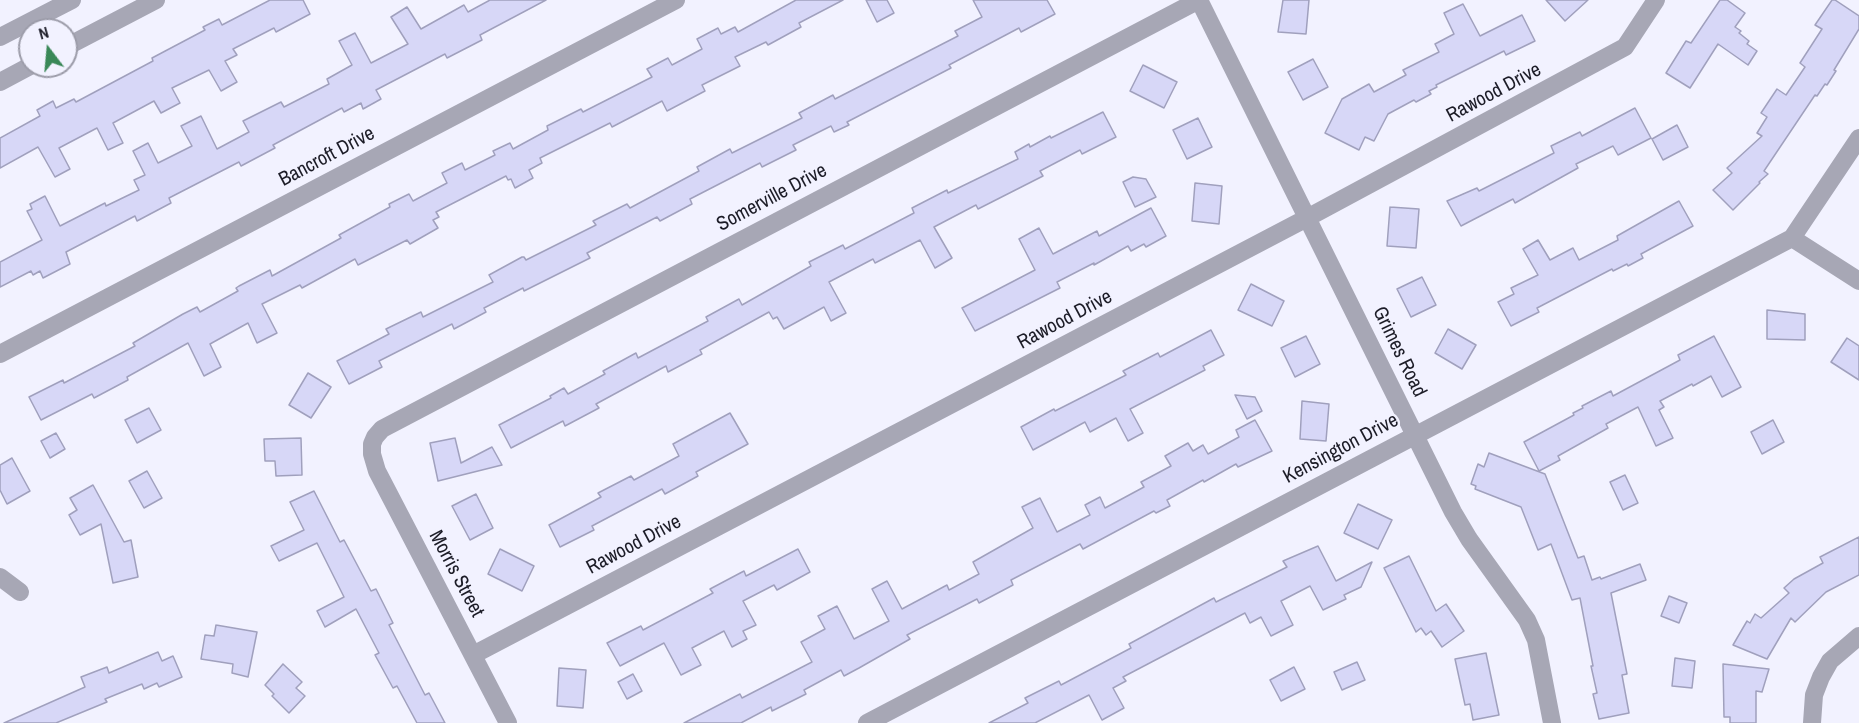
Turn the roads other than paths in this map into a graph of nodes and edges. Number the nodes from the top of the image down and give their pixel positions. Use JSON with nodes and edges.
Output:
{"nodes":[{"id":1,"x":72,"y":0,"type":"edge"},
{"id":2,"x":156,"y":0,"type":"edge"},
{"id":3,"x":676,"y":0,"type":"edge"},
{"id":4,"x":1199,"y":0,"type":"edge"},
{"id":5,"x":1656,"y":0,"type":"edge"},
{"id":6,"x":0,"y":38,"type":"edge"},
{"id":7,"x":78,"y":41,"type":"edge"},
{"id":8,"x":18,"y":72,"type":"edge"},
{"id":9,"x":0,"y":82,"type":"edge"},
{"id":10,"x":1859,"y":138,"type":"edge"},
{"id":11,"x":1307,"y":218,"type":"junction"},
{"id":12,"x":1792,"y":238,"type":"junction"},
{"id":13,"x":1859,"y":281,"type":"edge"},
{"id":14,"x":0,"y":354,"type":"edge"},
{"id":15,"x":1415,"y":435,"type":"junction"},
{"id":16,"x":372,"y":444,"type":"joint"},
{"id":17,"x":0,"y":577,"type":"edge"},
{"id":18,"x":20,"y":592,"type":"dead end"},
{"id":19,"x":1859,"y":636,"type":"edge"},
{"id":20,"x":473,"y":655,"type":"junction"},
{"id":21,"x":508,"y":723,"type":"edge"},
{"id":22,"x":867,"y":723,"type":"edge"},
{"id":23,"x":1552,"y":723,"type":"edge"},
{"id":24,"x":1812,"y":723,"type":"edge"}],
"edges":[{"from":1,"to":6,"type":"street"},
{"from":2,"to":7,"type":"street"},
{"from":3,"to":14,"type":"street","name":"Bancroft Drive"},
{"from":4,"to":11,"type":"street","name":"Grimes Road"},
{"from":4,"to":16,"type":"street","name":"Somerville Drive"},
{"from":5,"to":11,"type":"street","name":"Rawood Drive"},
{"from":8,"to":9,"type":"street"},
{"from":10,"to":12,"type":"street","name":"Kensington Drive"},
{"from":11,"to":15,"type":"street","name":"Grimes Road"},
{"from":11,"to":20,"type":"street","name":"Rawood Drive"},
{"from":12,"to":13,"type":"street"},
{"from":12,"to":15,"type":"street","name":"Kensington Drive"},
{"from":15,"to":22,"type":"street","name":"Kensington Drive"},
{"from":15,"to":23,"type":"street","name":"Grimes Road"},
{"from":16,"to":20,"type":"street","name":"Morris Street"},
{"from":17,"to":18,"type":"street"},
{"from":19,"to":24,"type":"street"},
{"from":20,"to":21,"type":"street","name":"Morris Street"}]}
